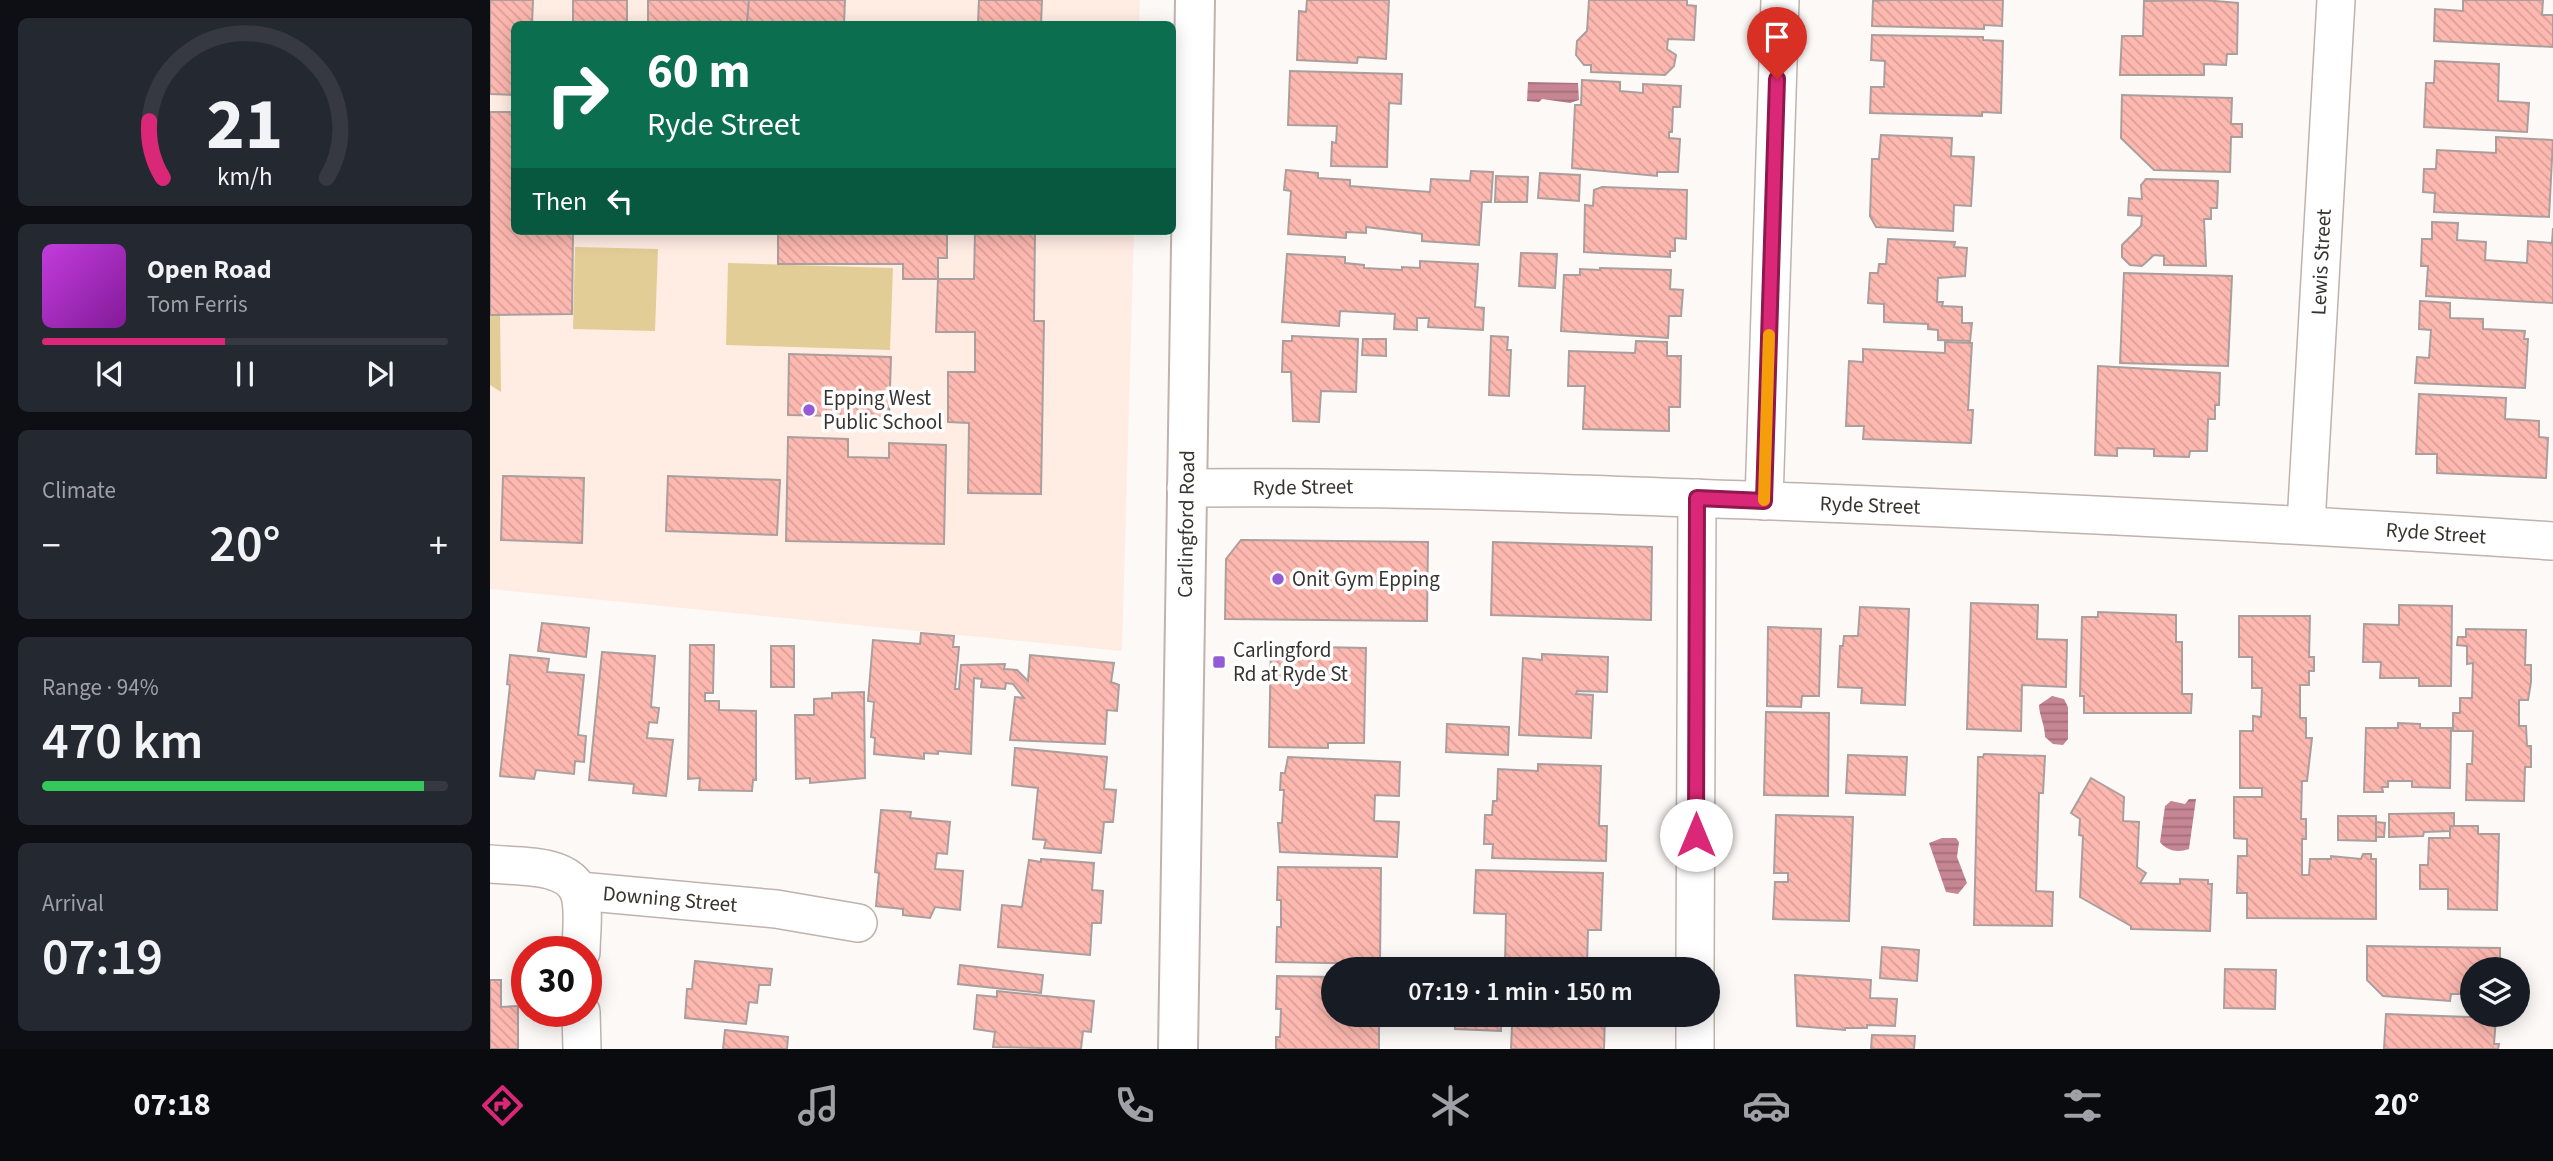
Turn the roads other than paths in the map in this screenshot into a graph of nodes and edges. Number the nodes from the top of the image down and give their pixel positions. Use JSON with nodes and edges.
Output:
{"nodes":[{"id":1,"x":1195,"y":0,"type":"edge"},
{"id":2,"x":1780,"y":0,"type":"edge"},
{"id":3,"x":2336,"y":0,"type":"edge"},
{"id":4,"x":1186,"y":488,"type":"junction"},
{"id":5,"x":1697,"y":498,"type":"junction"},
{"id":6,"x":1764,"y":501,"type":"junction"},
{"id":7,"x":2306,"y":524,"type":"junction"},
{"id":8,"x":2553,"y":541,"type":"edge"},
{"id":9,"x":490,"y":864,"type":"edge"},
{"id":10,"x":579,"y":891,"type":"junction"},
{"id":11,"x":858,"y":923,"type":"dead end"},
{"id":12,"x":580,"y":936,"type":"edge"},
{"id":13,"x":1695,"y":957,"type":"edge"},
{"id":14,"x":582,"y":1027,"type":"edge"},
{"id":15,"x":1695,"y":1027,"type":"edge"},
{"id":16,"x":582,"y":1049,"type":"edge"},
{"id":17,"x":1178,"y":1049,"type":"edge"},
{"id":18,"x":1695,"y":1049,"type":"edge"}],
"edges":[{"from":1,"to":4,"type":"main road","name":"Carlingford Road"},
{"from":2,"to":6,"type":"street"},
{"from":3,"to":7,"type":"street","name":"Lewis Street"},
{"from":4,"to":5,"type":"street","name":"Ryde Street"},
{"from":4,"to":17,"type":"main road","name":"Carlingford Road"},
{"from":5,"to":6,"type":"street","name":"Ryde Street"},
{"from":5,"to":13,"type":"street"},
{"from":6,"to":7,"type":"street","name":"Ryde Street"},
{"from":7,"to":8,"type":"street","name":"Ryde Street"},
{"from":9,"to":10,"type":"street","name":"Downing Street"},
{"from":10,"to":11,"type":"street","name":"Downing Street"},
{"from":10,"to":12,"type":"street"},
{"from":14,"to":16,"type":"street"},
{"from":15,"to":18,"type":"street"}]}
